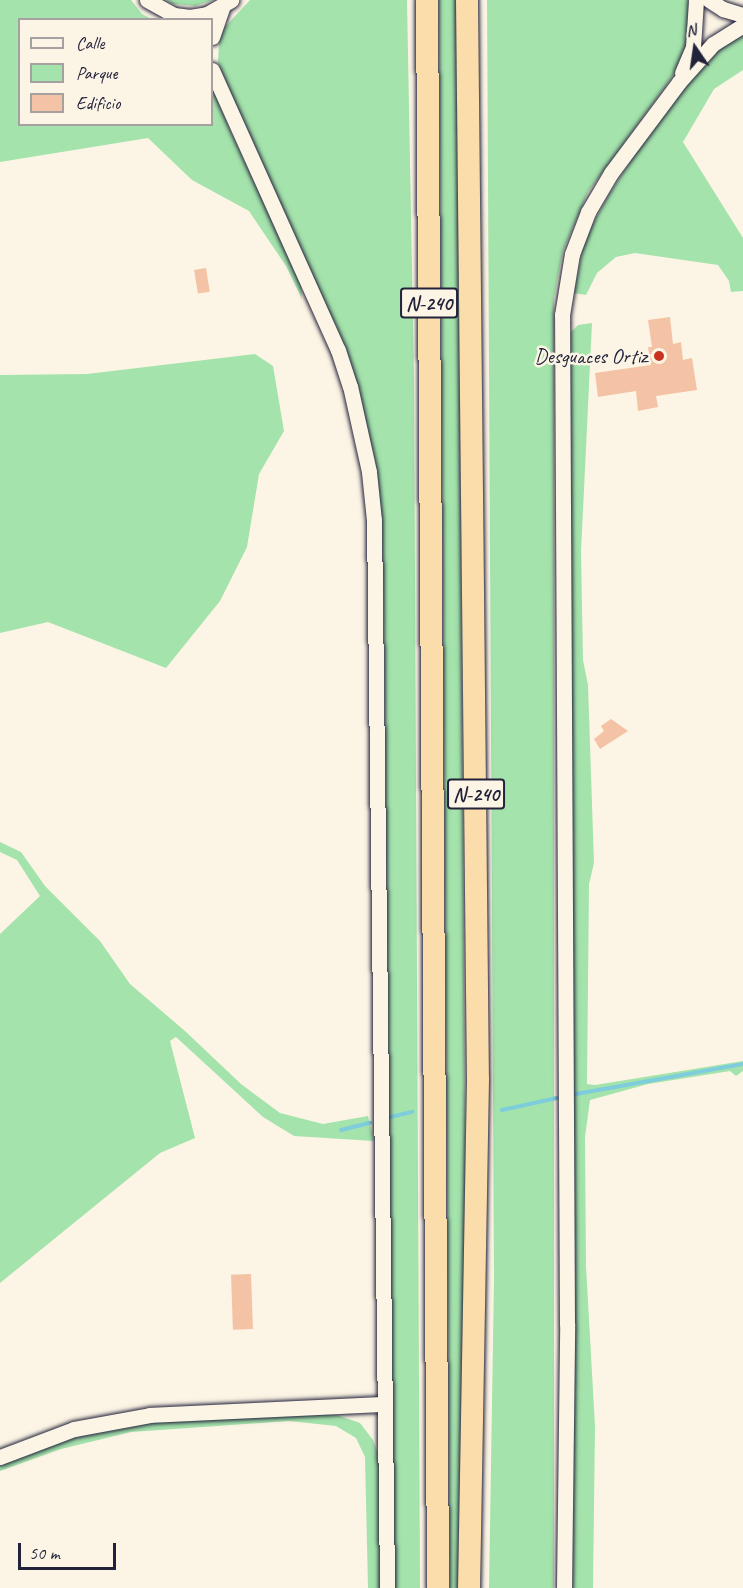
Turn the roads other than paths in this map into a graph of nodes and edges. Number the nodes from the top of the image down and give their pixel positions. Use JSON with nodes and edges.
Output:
{"nodes":[{"id":1,"x":147,"y":0,"type":"edge"},
{"id":2,"x":419,"y":0,"type":"edge"},
{"id":3,"x":427,"y":0,"type":"edge"},
{"id":4,"x":467,"y":0,"type":"edge"},
{"id":5,"x":696,"y":0,"type":"edge"},
{"id":6,"x":709,"y":0,"type":"edge"},
{"id":7,"x":226,"y":4,"type":"edge"},
{"id":8,"x":743,"y":15,"type":"edge"},
{"id":9,"x":175,"y":17,"type":"edge"},
{"id":10,"x":743,"y":25,"type":"edge"},
{"id":11,"x":213,"y":35,"type":"edge"},
{"id":12,"x":213,"y":72,"type":"edge"},
{"id":13,"x":679,"y":82,"type":"junction"},
{"id":14,"x":428,"y":87,"type":"junction"},
{"id":15,"x":385,"y":1404,"type":"junction"},
{"id":16,"x":0,"y":1457,"type":"edge"},
{"id":17,"x":387,"y":1588,"type":"edge"},
{"id":18,"x":438,"y":1588,"type":"edge"},
{"id":19,"x":469,"y":1588,"type":"edge"},
{"id":20,"x":564,"y":1588,"type":"edge"}],
"edges":[{"from":1,"to":9,"type":"street"},
{"from":2,"to":14,"type":"highway"},
{"from":3,"to":14,"type":"highway","number":"N-240"},
{"from":4,"to":19,"type":"highway","number":"N-240"},
{"from":5,"to":13,"type":"street"},
{"from":6,"to":8,"type":"street"},
{"from":7,"to":9,"type":"street"},
{"from":7,"to":11,"type":"street"},
{"from":10,"to":13,"type":"street"},
{"from":12,"to":15,"type":"street"},
{"from":13,"to":20,"type":"street"},
{"from":14,"to":18,"type":"highway","number":"N-240"},
{"from":15,"to":16,"type":"street"},
{"from":15,"to":17,"type":"street"}]}
